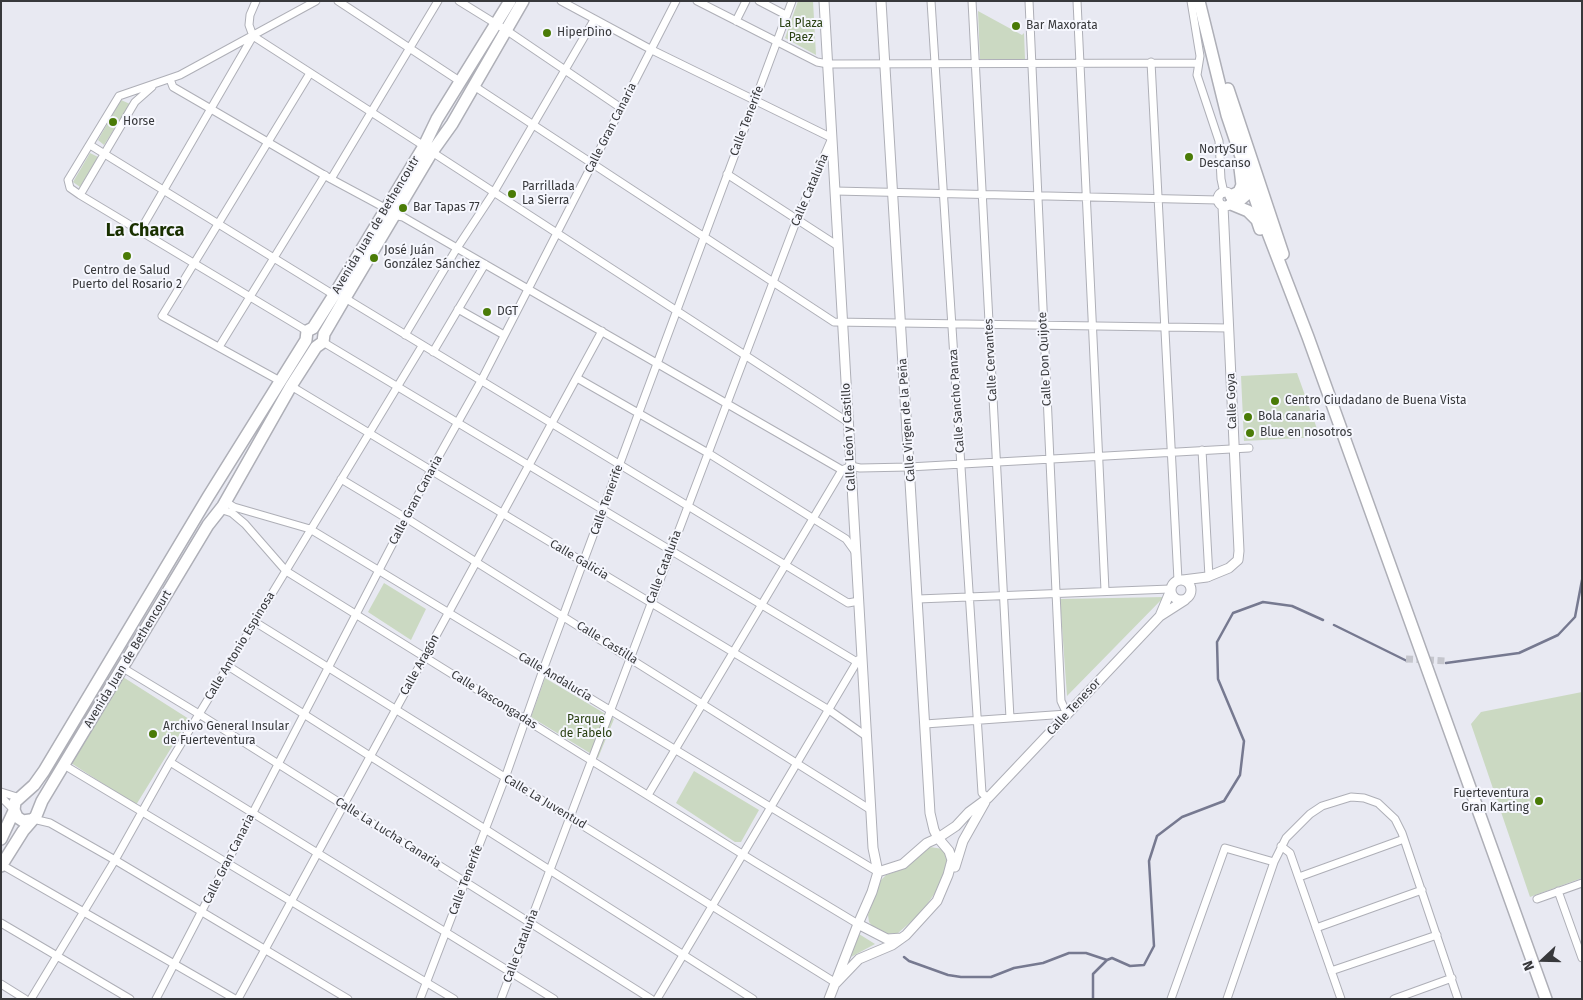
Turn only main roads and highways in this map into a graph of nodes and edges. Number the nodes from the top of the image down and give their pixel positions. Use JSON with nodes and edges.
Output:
{"nodes":[{"id":1,"x":510,"y":1,"type":"edge"},
{"id":2,"x":522,"y":1,"type":"edge"},
{"id":3,"x":1200,"y":1,"type":"edge"},
{"id":4,"x":1207,"y":1,"type":"edge"},
{"id":5,"x":501,"y":27,"type":"junction"},
{"id":6,"x":1232,"y":103,"type":"junction"},
{"id":7,"x":1228,"y":115,"type":"junction"},
{"id":8,"x":440,"y":118,"type":"junction"},
{"id":9,"x":450,"y":125,"type":"junction"},
{"id":10,"x":428,"y":149,"type":"junction"},
{"id":11,"x":1252,"y":187,"type":"junction"},
{"id":12,"x":1229,"y":200,"type":"junction"},
{"id":13,"x":1258,"y":207,"type":"junction"},
{"id":14,"x":1284,"y":267,"type":"junction"},
{"id":15,"x":339,"y":297,"type":"junction"},
{"id":16,"x":308,"y":333,"type":"junction"},
{"id":17,"x":321,"y":341,"type":"junction"},
{"id":18,"x":286,"y":383,"type":"junction"},
{"id":19,"x":209,"y":498,"type":"junction"},
{"id":20,"x":222,"y":505,"type":"junction"},
{"id":21,"x":20,"y":798,"type":"junction"},
{"id":22,"x":14,"y":811,"type":"junction"},
{"id":23,"x":34,"y":816,"type":"junction"},
{"id":24,"x":1,"y":839,"type":"edge"},
{"id":25,"x":2,"y":865,"type":"edge"},
{"id":26,"x":1546,"y":999,"type":"edge"}],
"edges":[{"from":1,"to":5,"type":"main road"},
{"from":2,"to":5,"type":"main road"},
{"from":3,"to":7,"type":"main road"},
{"from":4,"to":6,"type":"main road"},
{"from":5,"to":8,"type":"main road"},
{"from":5,"to":9,"type":"main road"},
{"from":6,"to":11,"type":"main road"},
{"from":6,"to":14,"type":"main road"},
{"from":7,"to":11,"type":"main road"},
{"from":7,"to":12,"type":"main road"},
{"from":8,"to":9,"type":"main road"},
{"from":8,"to":10,"type":"main road","name":"Avenida Juan de Bethencoutr"},
{"from":9,"to":10,"type":"main road","name":"Avenida Juan de Bethencoutr"},
{"from":10,"to":15,"type":"main road","name":"Avenida Juan de Bethencoutr"},
{"from":10,"to":15,"type":"main road","name":"Avenida Juan de Bethencoutr"},
{"from":11,"to":12,"type":"main road"},
{"from":11,"to":13,"type":"main road"},
{"from":12,"to":13,"type":"main road"},
{"from":12,"to":14,"type":"main road"},
{"from":13,"to":14,"type":"main road"},
{"from":14,"to":26,"type":"main road"},
{"from":15,"to":16,"type":"main road","name":"Avenida Juan de Bethencoutr"},
{"from":15,"to":17,"type":"main road","name":"Avenida Juan de Bethencoutr"},
{"from":16,"to":17,"type":"main road"},
{"from":16,"to":17,"type":"main road"},
{"from":16,"to":18,"type":"main road","name":"Avenida Juan de Bethencourt"},
{"from":17,"to":18,"type":"main road","name":"Avenida Juan de Bethencourt"},
{"from":18,"to":19,"type":"main road","name":"Avenida Juan de Bethencourt"},
{"from":18,"to":20,"type":"main road","name":"Avenida Juan de Bethencourt"},
{"from":19,"to":20,"type":"main road"},
{"from":19,"to":21,"type":"main road","name":"Avenida Juan de Bethencourt"},
{"from":20,"to":23,"type":"main road","name":"Avenida Juan de Bethencourt"},
{"from":21,"to":22,"type":"main road"},
{"from":21,"to":23,"type":"main road"},
{"from":22,"to":23,"type":"main road"},
{"from":22,"to":24,"type":"main road"},
{"from":23,"to":25,"type":"main road","name":"Avenida Juan de Bethencourt"}]}
